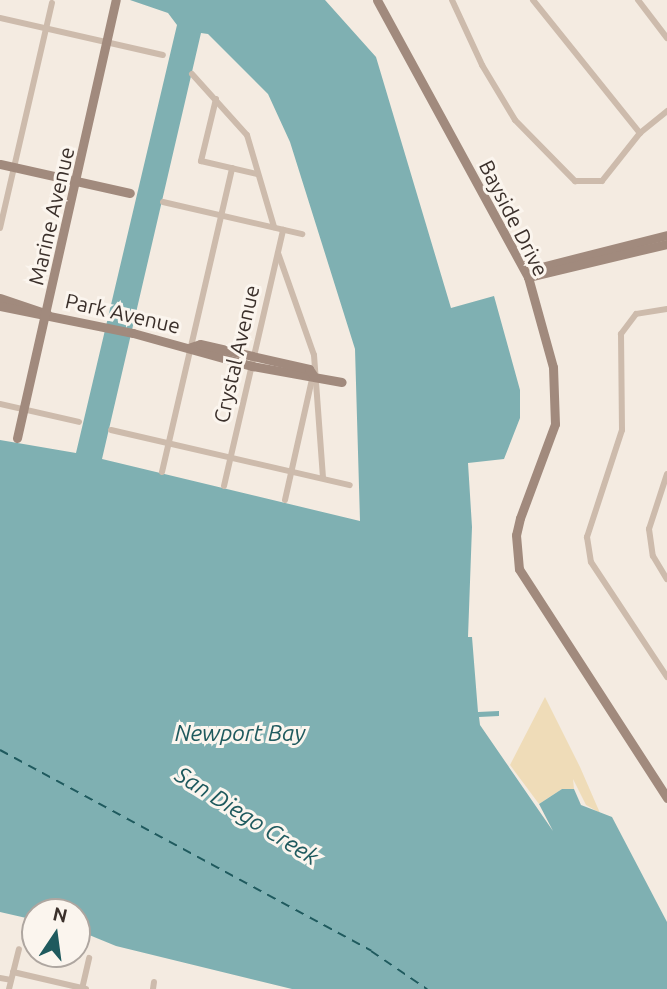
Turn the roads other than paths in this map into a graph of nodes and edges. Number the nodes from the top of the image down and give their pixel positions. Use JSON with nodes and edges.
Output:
{"nodes":[{"id":1,"x":116,"y":0,"type":"edge"},
{"id":2,"x":377,"y":0,"type":"edge"},
{"id":3,"x":452,"y":0,"type":"edge"},
{"id":4,"x":533,"y":0,"type":"edge"},
{"id":5,"x":638,"y":0,"type":"edge"},
{"id":6,"x":52,"y":3,"type":"dead end"},
{"id":7,"x":0,"y":18,"type":"edge"},
{"id":8,"x":46,"y":28,"type":"junction"},
{"id":9,"x":667,"y":38,"type":"edge"},
{"id":10,"x":107,"y":42,"type":"junction"},
{"id":11,"x":163,"y":55,"type":"dead end"},
{"id":12,"x":192,"y":74,"type":"dead end"},
{"id":13,"x":216,"y":99,"type":"junction"},
{"id":14,"x":667,"y":111,"type":"edge"},
{"id":15,"x":640,"y":133,"type":"junction"},
{"id":16,"x":0,"y":164,"type":"edge"},
{"id":17,"x":14,"y":167,"type":"junction"},
{"id":18,"x":232,"y":168,"type":"junction"},
{"id":19,"x":257,"y":174,"type":"junction"},
{"id":20,"x":76,"y":181,"type":"junction"},
{"id":21,"x":130,"y":193,"type":"dead end"},
{"id":22,"x":163,"y":201,"type":"dead end"},
{"id":23,"x":221,"y":215,"type":"junction"},
{"id":24,"x":274,"y":227,"type":"junction"},
{"id":25,"x":0,"y":228,"type":"edge"},
{"id":26,"x":283,"y":229,"type":"junction"},
{"id":27,"x":302,"y":234,"type":"dead end"},
{"id":28,"x":667,"y":235,"type":"edge"},
{"id":29,"x":667,"y":244,"type":"edge"},
{"id":30,"x":278,"y":252,"type":"junction"},
{"id":31,"x":528,"y":277,"type":"junction"},
{"id":32,"x":0,"y":298,"type":"edge"},
{"id":33,"x":0,"y":306,"type":"edge"},
{"id":34,"x":667,"y":309,"type":"edge"},
{"id":35,"x":47,"y":313,"type":"junction"},
{"id":36,"x":191,"y":346,"type":"junction"},
{"id":37,"x":253,"y":361,"type":"junction"},
{"id":38,"x":314,"y":375,"type":"junction"},
{"id":39,"x":342,"y":382,"type":"dead end"},
{"id":40,"x":0,"y":404,"type":"edge"},
{"id":41,"x":24,"y":410,"type":"junction"},
{"id":42,"x":79,"y":422,"type":"dead end"},
{"id":43,"x":111,"y":430,"type":"dead end"},
{"id":44,"x":17,"y":438,"type":"dead end"},
{"id":45,"x":168,"y":443,"type":"junction"},
{"id":46,"x":230,"y":457,"type":"junction"},
{"id":47,"x":292,"y":471,"type":"junction"},
{"id":48,"x":162,"y":472,"type":"dead end"},
{"id":49,"x":667,"y":474,"type":"edge"},
{"id":50,"x":323,"y":478,"type":"junction"},
{"id":51,"x":350,"y":485,"type":"dead end"},
{"id":52,"x":224,"y":486,"type":"dead end"},
{"id":53,"x":285,"y":500,"type":"dead end"},
{"id":54,"x":667,"y":579,"type":"edge"},
{"id":55,"x":667,"y":677,"type":"edge"},
{"id":56,"x":667,"y":798,"type":"edge"},
{"id":57,"x":19,"y":948,"type":"dead end"},
{"id":58,"x":87,"y":968,"type":"edge"},
{"id":59,"x":13,"y":972,"type":"junction"},
{"id":60,"x":0,"y":978,"type":"edge"},
{"id":61,"x":11,"y":981,"type":"junction"},
{"id":62,"x":9,"y":989,"type":"edge"},
{"id":63,"x":84,"y":989,"type":"edge"}],
"edges":[{"from":1,"to":10,"type":"street","name":"Marine Avenue"},
{"from":2,"to":31,"type":"street","name":"Bayside Drive"},
{"from":3,"to":15,"type":"street"},
{"from":4,"to":15,"type":"street"},
{"from":5,"to":9,"type":"street"},
{"from":6,"to":8,"type":"street"},
{"from":7,"to":8,"type":"street"},
{"from":8,"to":10,"type":"street"},
{"from":8,"to":17,"type":"street"},
{"from":10,"to":11,"type":"street"},
{"from":10,"to":20,"type":"street","name":"Marine Avenue"},
{"from":12,"to":13,"type":"street"},
{"from":13,"to":18,"type":"street"},
{"from":13,"to":19,"type":"street"},
{"from":14,"to":15,"type":"street"},
{"from":16,"to":17,"type":"street"},
{"from":17,"to":20,"type":"street"},
{"from":17,"to":25,"type":"street"},
{"from":18,"to":19,"type":"street"},
{"from":18,"to":23,"type":"street"},
{"from":19,"to":24,"type":"street"},
{"from":20,"to":21,"type":"street"},
{"from":20,"to":35,"type":"street","name":"Marine Avenue"},
{"from":22,"to":23,"type":"street"},
{"from":23,"to":24,"type":"street"},
{"from":23,"to":36,"type":"street"},
{"from":24,"to":26,"type":"street"},
{"from":26,"to":27,"type":"street"},
{"from":26,"to":30,"type":"street","name":"Crystal Avenue"},
{"from":28,"to":31,"type":"street"},
{"from":29,"to":31,"type":"street"},
{"from":30,"to":37,"type":"street","name":"Crystal Avenue"},
{"from":30,"to":38,"type":"street"},
{"from":31,"to":56,"type":"street","name":"Bayside Drive"},
{"from":32,"to":35,"type":"street","name":"Park Avenue"},
{"from":33,"to":35,"type":"street","name":"Park Avenue"},
{"from":34,"to":55,"type":"street"},
{"from":35,"to":36,"type":"street","name":"Park Avenue"},
{"from":35,"to":41,"type":"street","name":"Marine Avenue"},
{"from":36,"to":37,"type":"street","name":"Park Avenue"},
{"from":36,"to":45,"type":"street"},
{"from":37,"to":38,"type":"street","name":"Park Avenue"},
{"from":37,"to":46,"type":"street","name":"Crystal Avenue"},
{"from":38,"to":39,"type":"street","name":"Park Avenue"},
{"from":38,"to":47,"type":"street"},
{"from":38,"to":50,"type":"street"},
{"from":40,"to":41,"type":"street"},
{"from":41,"to":42,"type":"street"},
{"from":41,"to":44,"type":"street","name":"Marine Avenue"},
{"from":43,"to":45,"type":"street"},
{"from":45,"to":46,"type":"street"},
{"from":45,"to":48,"type":"street"},
{"from":46,"to":47,"type":"street"},
{"from":46,"to":52,"type":"street","name":"Crystal Avenue"},
{"from":47,"to":50,"type":"street"},
{"from":47,"to":53,"type":"street"},
{"from":49,"to":54,"type":"street"},
{"from":50,"to":51,"type":"street"},
{"from":57,"to":59,"type":"street"},
{"from":58,"to":63,"type":"street"},
{"from":59,"to":61,"type":"street"},
{"from":59,"to":63,"type":"street"},
{"from":60,"to":61,"type":"street"},
{"from":61,"to":62,"type":"street"}]}
